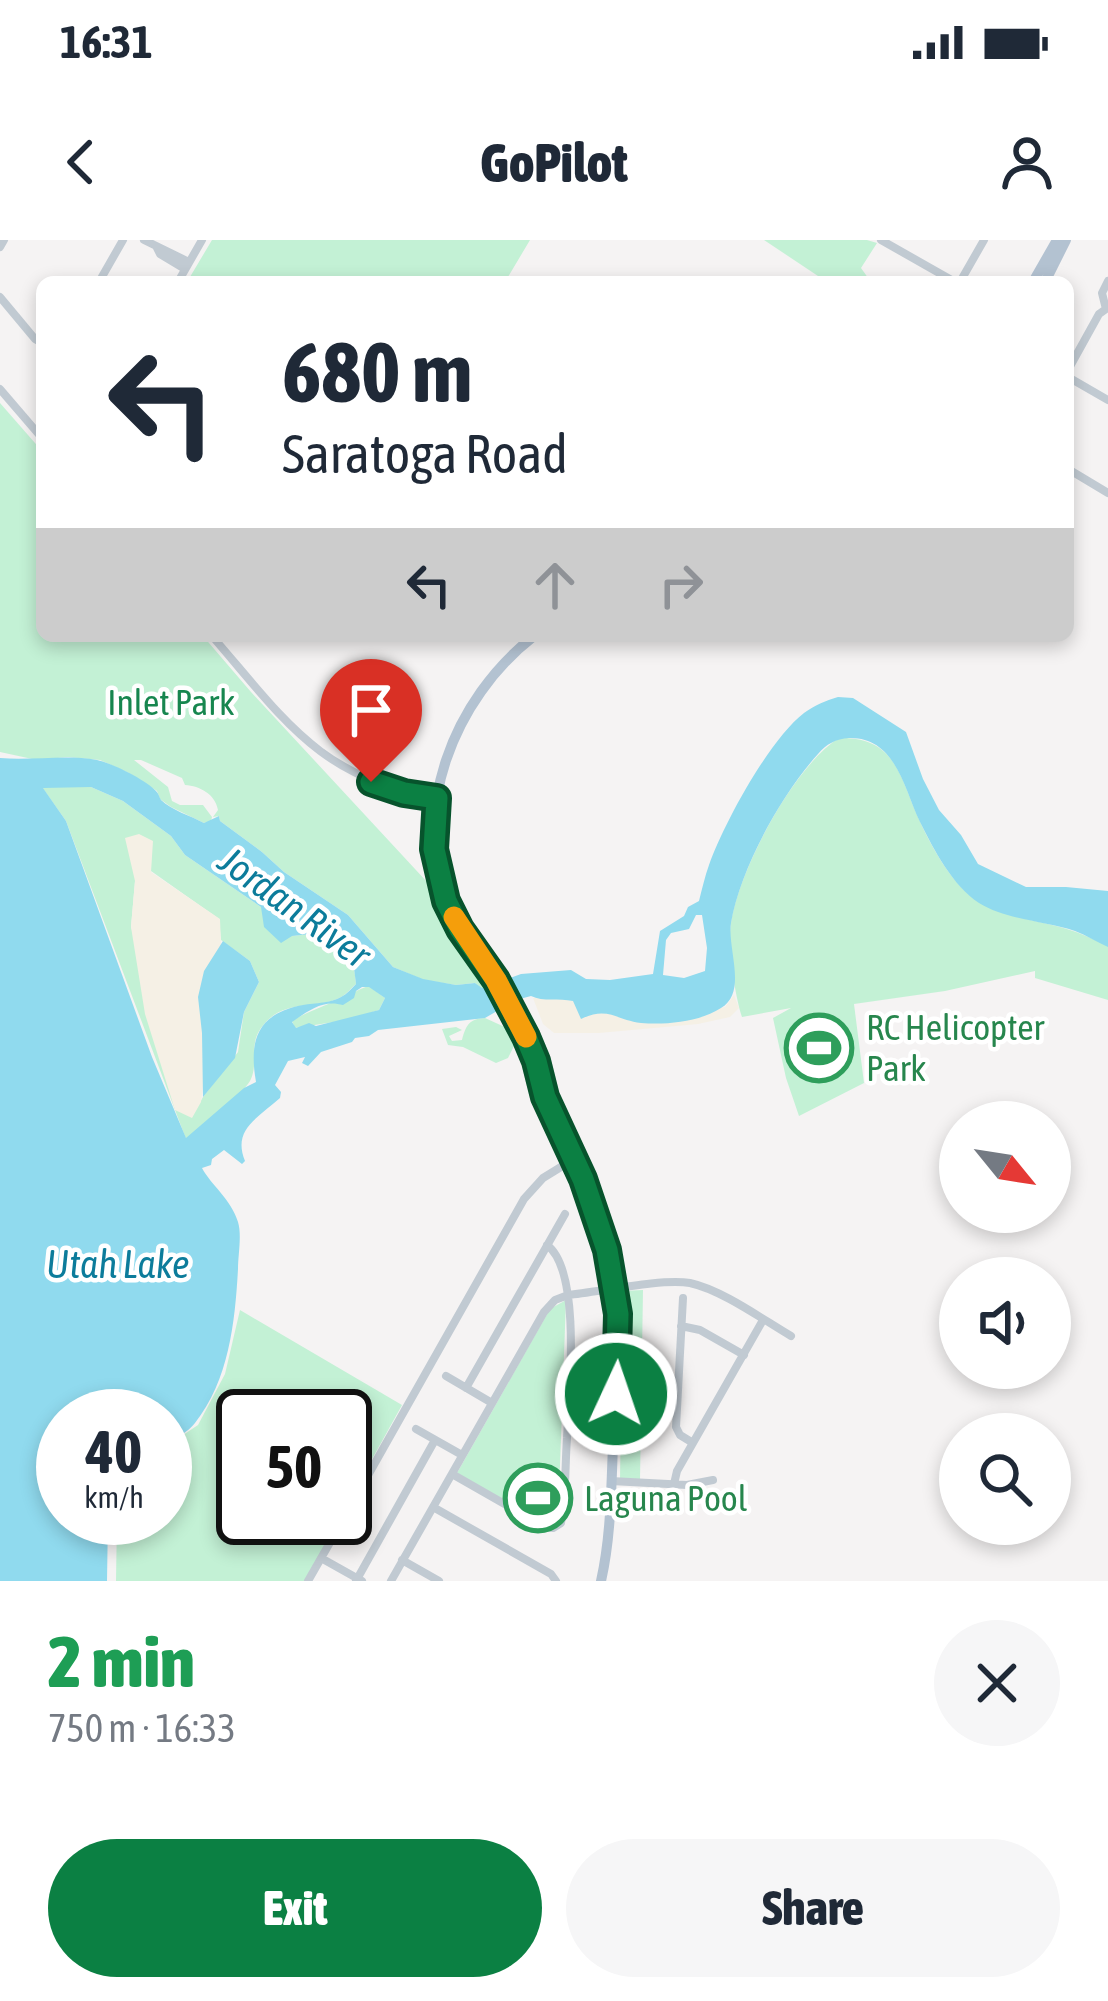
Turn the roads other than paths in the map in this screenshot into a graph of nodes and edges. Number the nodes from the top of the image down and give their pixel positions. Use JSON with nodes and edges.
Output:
{"nodes":[{"id":1,"x":123,"y":240,"type":"edge"},
{"id":2,"x":144,"y":240,"type":"edge"},
{"id":3,"x":202,"y":240,"type":"edge"},
{"id":4,"x":881,"y":240,"type":"edge"},
{"id":5,"x":984,"y":240,"type":"edge"},
{"id":6,"x":1061,"y":240,"type":"edge"},
{"id":7,"x":187,"y":265,"type":"junction"},
{"id":8,"x":102,"y":276,"type":"edge"},
{"id":9,"x":181,"y":276,"type":"edge"},
{"id":10,"x":947,"y":276,"type":"edge"},
{"id":11,"x":962,"y":276,"type":"edge"},
{"id":12,"x":1037,"y":276,"type":"edge"},
{"id":13,"x":1047,"y":276,"type":"edge"},
{"id":14,"x":1108,"y":281,"type":"edge"},
{"id":15,"x":0,"y":297,"type":"edge"},
{"id":16,"x":1107,"y":309,"type":"edge"},
{"id":17,"x":36,"y":340,"type":"edge"},
{"id":18,"x":1074,"y":362,"type":"edge"},
{"id":19,"x":1074,"y":377,"type":"edge"},
{"id":20,"x":0,"y":389,"type":"edge"},
{"id":21,"x":1108,"y":400,"type":"edge"},
{"id":22,"x":36,"y":431,"type":"edge"},
{"id":23,"x":1074,"y":473,"type":"edge"},
{"id":24,"x":1108,"y":493,"type":"edge"},
{"id":25,"x":217,"y":642,"type":"edge"},
{"id":26,"x":527,"y":642,"type":"edge"},
{"id":27,"x":369,"y":782,"type":"joint"},
{"id":28,"x":436,"y":805,"type":"junction"},
{"id":29,"x":545,"y":1097,"type":"junction"},
{"id":30,"x":569,"y":1162,"type":"junction"},
{"id":31,"x":593,"y":1211,"type":"junction"},
{"id":32,"x":566,"y":1214,"type":"dead end"},
{"id":33,"x":547,"y":1245,"type":"junction"},
{"id":34,"x":616,"y":1290,"type":"junction"},
{"id":35,"x":568,"y":1295,"type":"junction"},
{"id":36,"x":682,"y":1298,"type":"dead end"},
{"id":37,"x":763,"y":1320,"type":"junction"},
{"id":38,"x":681,"y":1326,"type":"junction"},
{"id":39,"x":791,"y":1336,"type":"dead end"},
{"id":40,"x":744,"y":1355,"type":"junction"},
{"id":41,"x":446,"y":1376,"type":"dead end"},
{"id":42,"x":466,"y":1388,"type":"junction"},
{"id":43,"x":492,"y":1402,"type":"junction"},
{"id":44,"x":416,"y":1429,"type":"dead end"},
{"id":45,"x":436,"y":1440,"type":"junction"},
{"id":46,"x":693,"y":1443,"type":"junction"},
{"id":47,"x":462,"y":1455,"type":"junction"},
{"id":48,"x":372,"y":1468,"type":"edge"},
{"id":49,"x":452,"y":1474,"type":"junction"},
{"id":50,"x":713,"y":1480,"type":"dead end"},
{"id":51,"x":611,"y":1481,"type":"junction"},
{"id":52,"x":674,"y":1484,"type":"junction"},
{"id":53,"x":433,"y":1507,"type":"junction"},
{"id":54,"x":328,"y":1545,"type":"edge"},
{"id":55,"x":321,"y":1558,"type":"junction"},
{"id":56,"x":403,"y":1560,"type":"junction"},
{"id":57,"x":358,"y":1580,"type":"edge"},
{"id":58,"x":308,"y":1581,"type":"edge"},
{"id":59,"x":391,"y":1581,"type":"edge"},
{"id":60,"x":439,"y":1581,"type":"edge"},
{"id":61,"x":556,"y":1581,"type":"edge"},
{"id":62,"x":601,"y":1581,"type":"edge"}],
"edges":[{"from":1,"to":8,"type":"street"},
{"from":2,"to":7,"type":"street"},
{"from":3,"to":7,"type":"street"},
{"from":4,"to":10,"type":"street"},
{"from":5,"to":11,"type":"street"},
{"from":6,"to":12,"type":"main road"},
{"from":6,"to":13,"type":"main road"},
{"from":7,"to":9,"type":"street"},
{"from":14,"to":16,"type":"street"},
{"from":15,"to":17,"type":"street"},
{"from":16,"to":18,"type":"street"},
{"from":19,"to":21,"type":"street"},
{"from":20,"to":22,"type":"street"},
{"from":23,"to":24,"type":"street"},
{"from":25,"to":27,"type":"street"},
{"from":26,"to":28,"type":"main road"},
{"from":27,"to":28,"type":"main road"},
{"from":28,"to":29,"type":"main road"},
{"from":29,"to":30,"type":"main road"},
{"from":29,"to":31,"type":"main road"},
{"from":30,"to":31,"type":"main road"},
{"from":30,"to":48,"type":"street"},
{"from":31,"to":34,"type":"main road"},
{"from":32,"to":33,"type":"street"},
{"from":33,"to":35,"type":"street"},
{"from":33,"to":42,"type":"street"},
{"from":34,"to":35,"type":"street"},
{"from":34,"to":37,"type":"street"},
{"from":34,"to":51,"type":"main road"},
{"from":35,"to":43,"type":"street"},
{"from":35,"to":49,"type":"street"},
{"from":36,"to":38,"type":"street"},
{"from":37,"to":39,"type":"street"},
{"from":37,"to":40,"type":"street"},
{"from":38,"to":40,"type":"street"},
{"from":38,"to":46,"type":"street"},
{"from":40,"to":46,"type":"street"},
{"from":41,"to":42,"type":"street"},
{"from":42,"to":43,"type":"street"},
{"from":43,"to":47,"type":"street"},
{"from":44,"to":45,"type":"street"},
{"from":45,"to":47,"type":"street"},
{"from":45,"to":57,"type":"street"},
{"from":46,"to":52,"type":"street"},
{"from":47,"to":49,"type":"street"},
{"from":49,"to":53,"type":"street"},
{"from":50,"to":52,"type":"street"},
{"from":51,"to":52,"type":"street"},
{"from":51,"to":62,"type":"main road"},
{"from":53,"to":56,"type":"street"},
{"from":53,"to":61,"type":"street"},
{"from":54,"to":55,"type":"street"},
{"from":55,"to":57,"type":"street"},
{"from":55,"to":58,"type":"street"},
{"from":56,"to":59,"type":"street"},
{"from":56,"to":60,"type":"street"}]}
